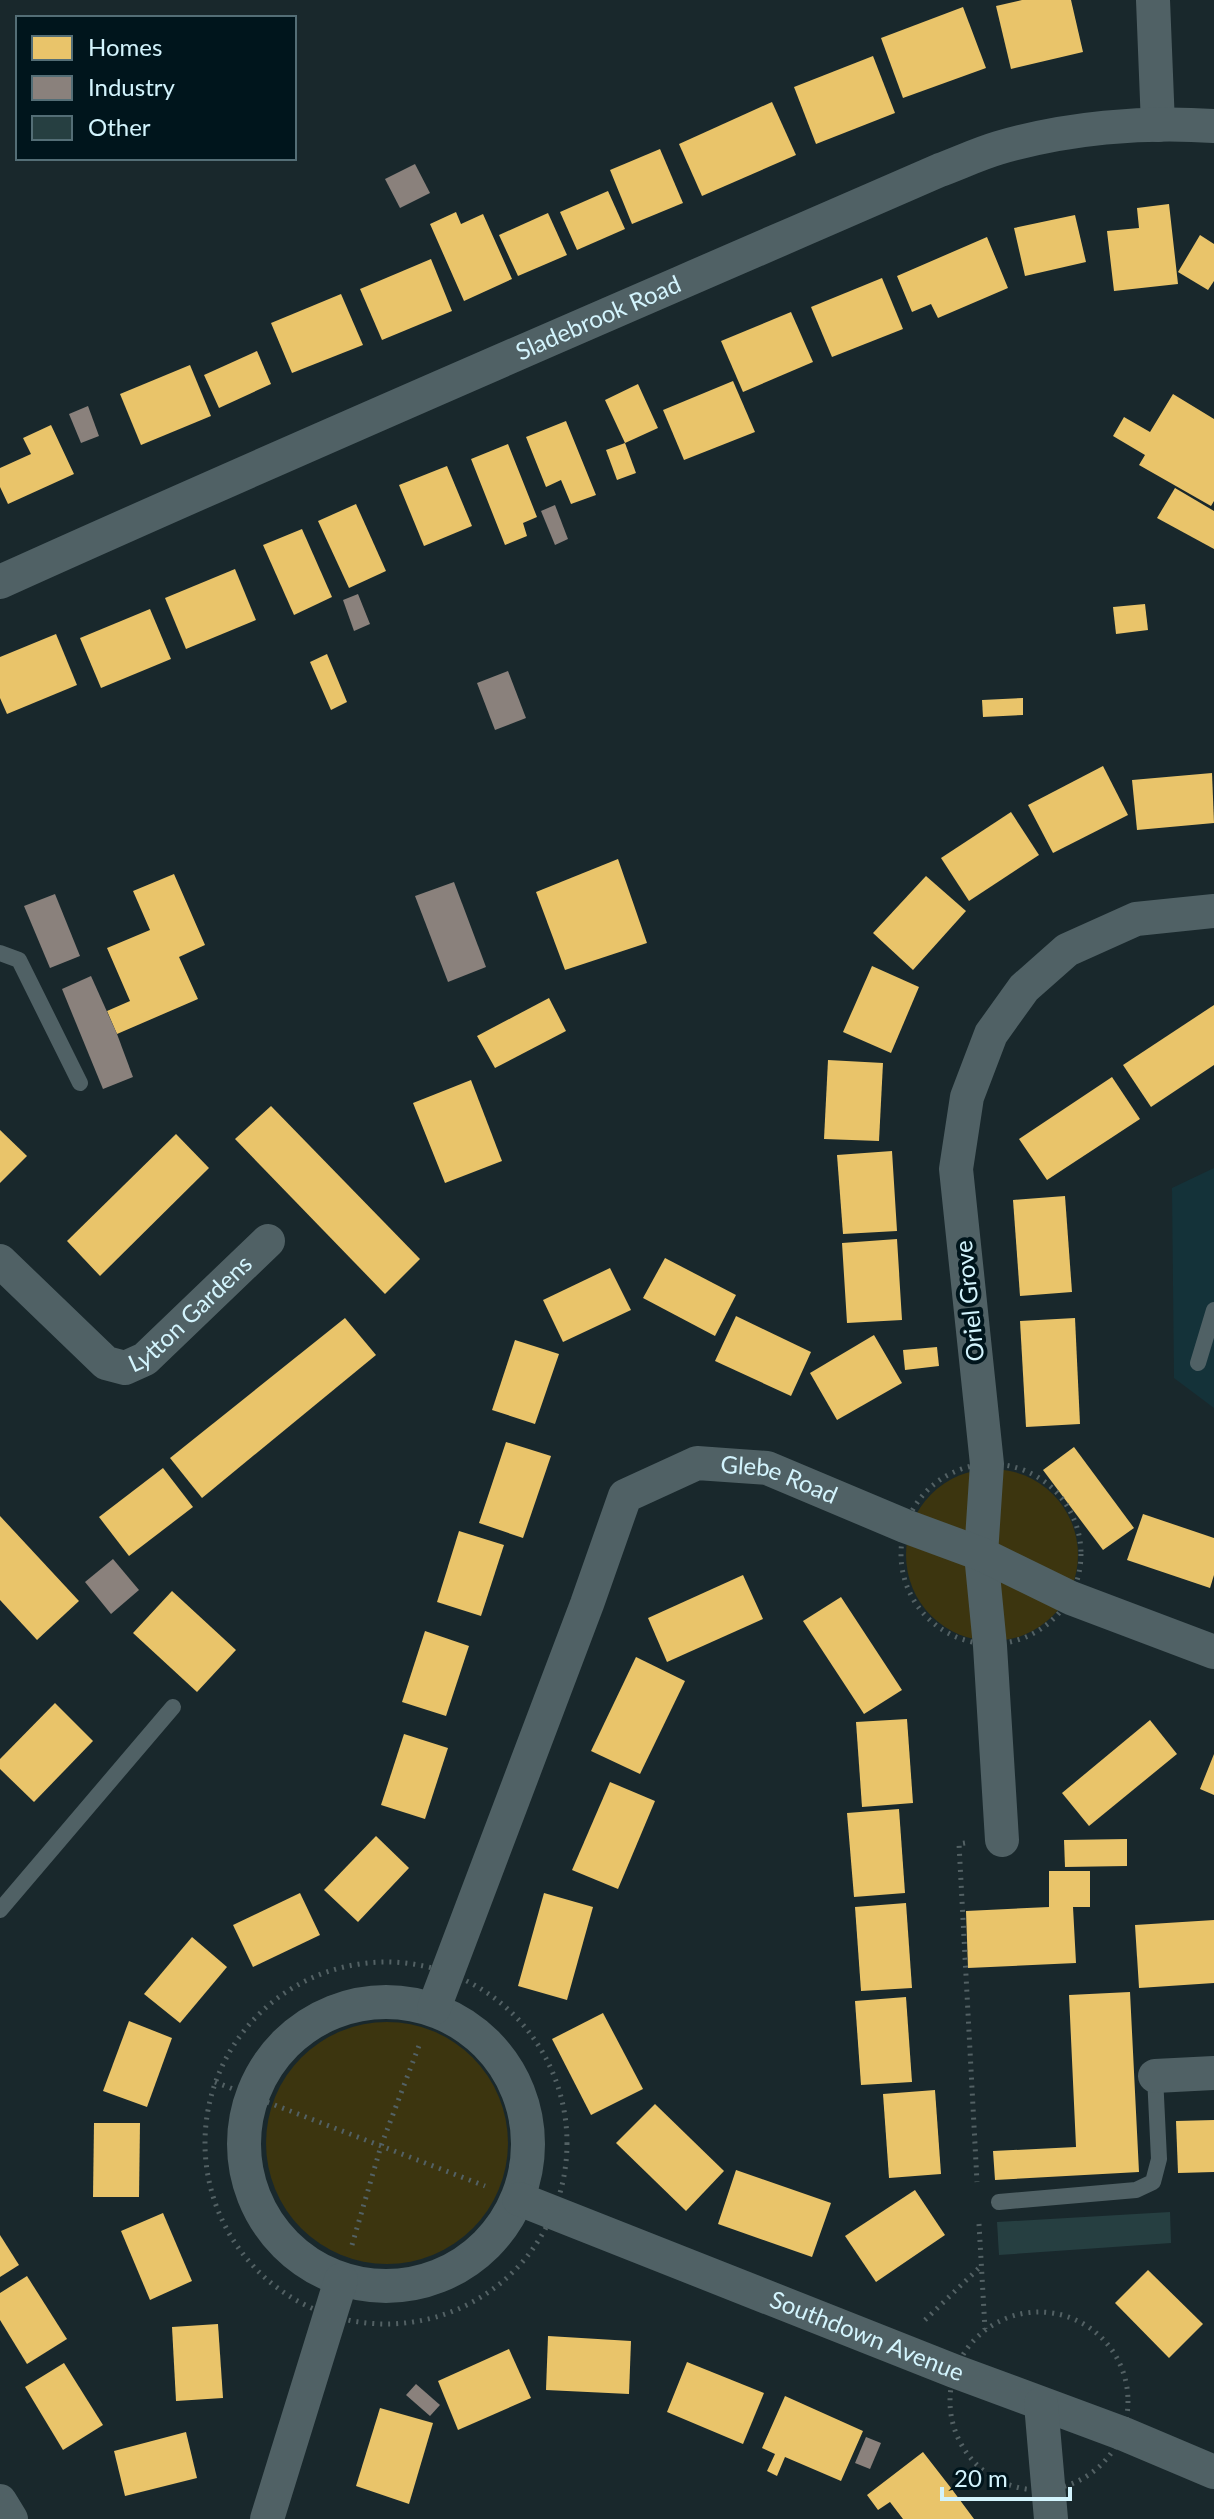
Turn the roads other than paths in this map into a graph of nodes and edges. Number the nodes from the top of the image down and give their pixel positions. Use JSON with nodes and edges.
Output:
{"nodes":[{"id":1,"x":1153,"y":0,"type":"edge"},
{"id":2,"x":1158,"y":125,"type":"junction"},
{"id":3,"x":1214,"y":126,"type":"edge"},
{"id":4,"x":0,"y":582,"type":"edge"},
{"id":5,"x":1214,"y":911,"type":"edge"},
{"id":6,"x":0,"y":953,"type":"edge"},
{"id":7,"x":80,"y":1083,"type":"dead end"},
{"id":8,"x":268,"y":1241,"type":"dead end"},
{"id":9,"x":0,"y":1261,"type":"edge"},
{"id":10,"x":1214,"y":1310,"type":"edge"},
{"id":11,"x":1198,"y":1363,"type":"dead end"},
{"id":12,"x":981,"y":1554,"type":"junction"},
{"id":13,"x":1214,"y":1652,"type":"edge"},
{"id":14,"x":173,"y":1707,"type":"dead end"},
{"id":15,"x":1002,"y":1840,"type":"road end"},
{"id":16,"x":0,"y":1910,"type":"edge"},
{"id":17,"x":434,"y":2008,"type":"junction"},
{"id":18,"x":1214,"y":2073,"type":"edge"},
{"id":19,"x":1155,"y":2076,"type":"joint"},
{"id":20,"x":519,"y":2199,"type":"junction"},
{"id":21,"x":999,"y":2202,"type":"dead end"},
{"id":22,"x":341,"y":2280,"type":"junction"},
{"id":23,"x":1041,"y":2404,"type":"junction"},
{"id":24,"x":1214,"y":2472,"type":"edge"},
{"id":25,"x":0,"y":2501,"type":"edge"},
{"id":26,"x":11,"y":2519,"type":"edge"},
{"id":27,"x":267,"y":2519,"type":"edge"},
{"id":28,"x":1051,"y":2519,"type":"edge"}],
"edges":[{"from":1,"to":2,"type":"street"},
{"from":2,"to":3,"type":"street","name":"Sladebrook Road"},
{"from":2,"to":4,"type":"street","name":"Sladebrook Road"},
{"from":5,"to":12,"type":"street","name":"Oriel Grove"},
{"from":6,"to":7,"type":"lane"},
{"from":8,"to":9,"type":"street","name":"Lytton Gardens"},
{"from":10,"to":11,"type":"lane"},
{"from":12,"to":13,"type":"street","name":"Glebe Road"},
{"from":12,"to":15,"type":"street","name":"Oriel Grove"},
{"from":12,"to":17,"type":"street","name":"Glebe Road"},
{"from":14,"to":16,"type":"lane"},
{"from":17,"to":20,"type":"street"},
{"from":17,"to":22,"type":"street"},
{"from":18,"to":19,"type":"street"},
{"from":19,"to":21,"type":"lane"},
{"from":20,"to":22,"type":"street"},
{"from":20,"to":23,"type":"street","name":"Southdown Avenue"},
{"from":22,"to":27,"type":"street"},
{"from":23,"to":24,"type":"street","name":"Southdown Avenue"},
{"from":23,"to":28,"type":"street"},
{"from":25,"to":26,"type":"street"}]}
